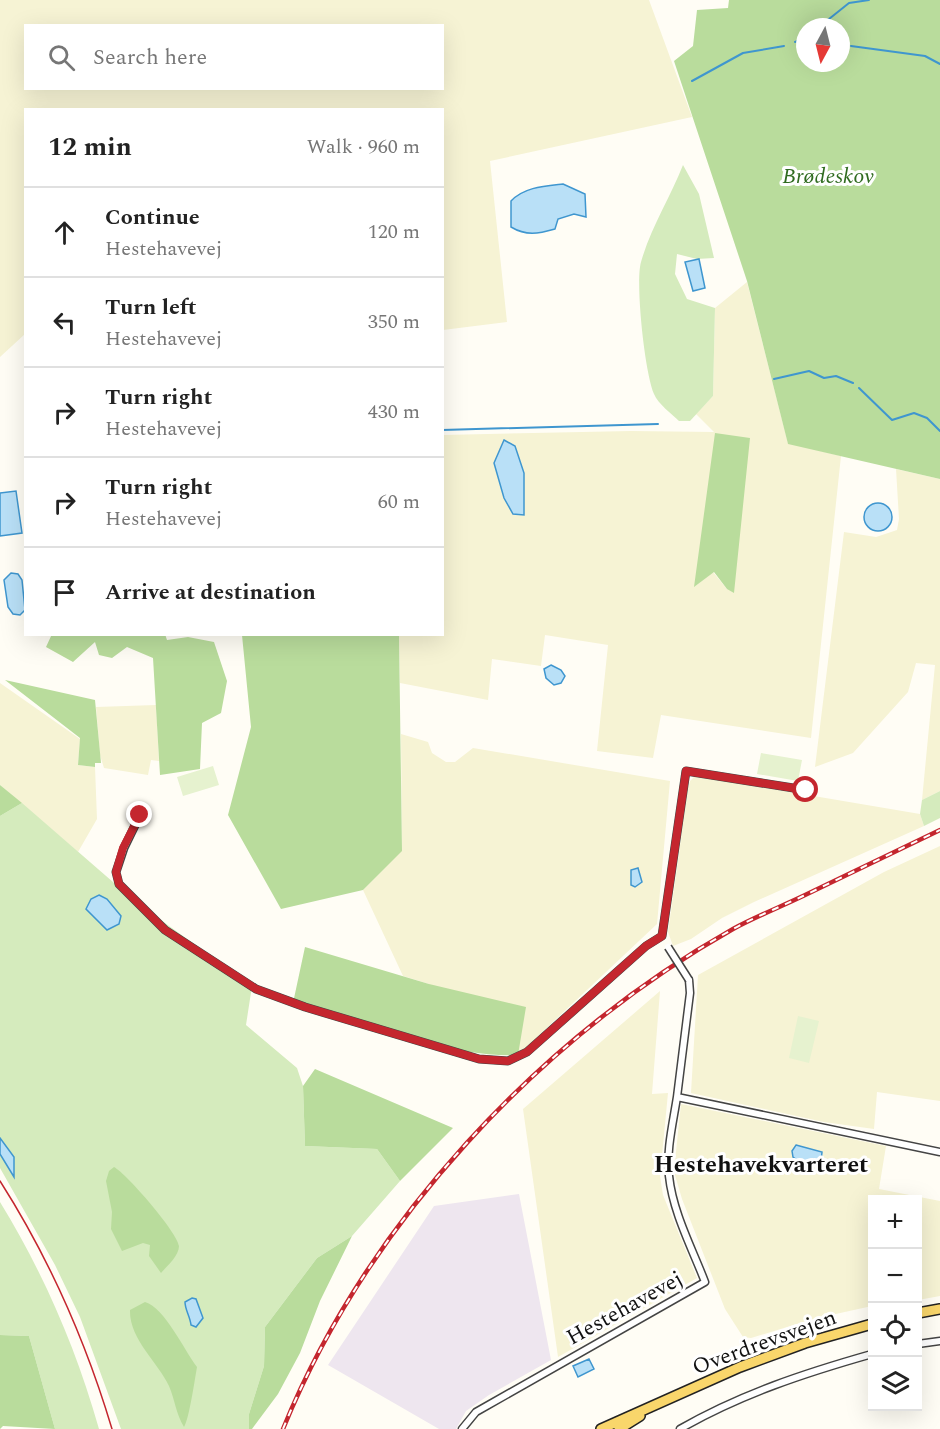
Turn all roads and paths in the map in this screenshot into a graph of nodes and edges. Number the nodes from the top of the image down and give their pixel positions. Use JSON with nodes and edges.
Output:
{"nodes":[{"id":1,"x":806,"y":790,"type":"dead end"},
{"id":2,"x":142,"y":811,"type":"dead end"},
{"id":3,"x":662,"y":936,"type":"junction"},
{"id":4,"x":676,"y":1097,"type":"junction"},
{"id":5,"x":940,"y":1152,"type":"edge"},
{"id":6,"x":940,"y":1309,"type":"edge"},
{"id":7,"x":922,"y":1312,"type":"edge"},
{"id":8,"x":868,"y":1325,"type":"edge"},
{"id":9,"x":940,"y":1341,"type":"edge"},
{"id":10,"x":922,"y":1343,"type":"edge"},
{"id":11,"x":868,"y":1355,"type":"edge"},
{"id":12,"x":670,"y":1398,"type":"junction"},
{"id":13,"x":462,"y":1429,"type":"edge"},
{"id":14,"x":601,"y":1429,"type":"edge"},
{"id":15,"x":619,"y":1429,"type":"edge"},
{"id":16,"x":680,"y":1429,"type":"edge"}],
"edges":[{"from":1,"to":3,"type":"street"},
{"from":2,"to":3,"type":"street"},
{"from":3,"to":4,"type":"street","name":"Hestehavevej","bridge":true},
{"from":4,"to":5,"type":"street"},
{"from":4,"to":13,"type":"street","name":"Hestehavevej"},
{"from":6,"to":7,"type":"main road"},
{"from":8,"to":12,"type":"main road","name":"Overdrevsvejen"},
{"from":9,"to":10,"type":"street"},
{"from":11,"to":16,"type":"street"},
{"from":12,"to":14,"type":"main road","name":"Overdrevsvejen"},
{"from":12,"to":15,"type":"main road","name":"Overdrevsvejen"}]}
